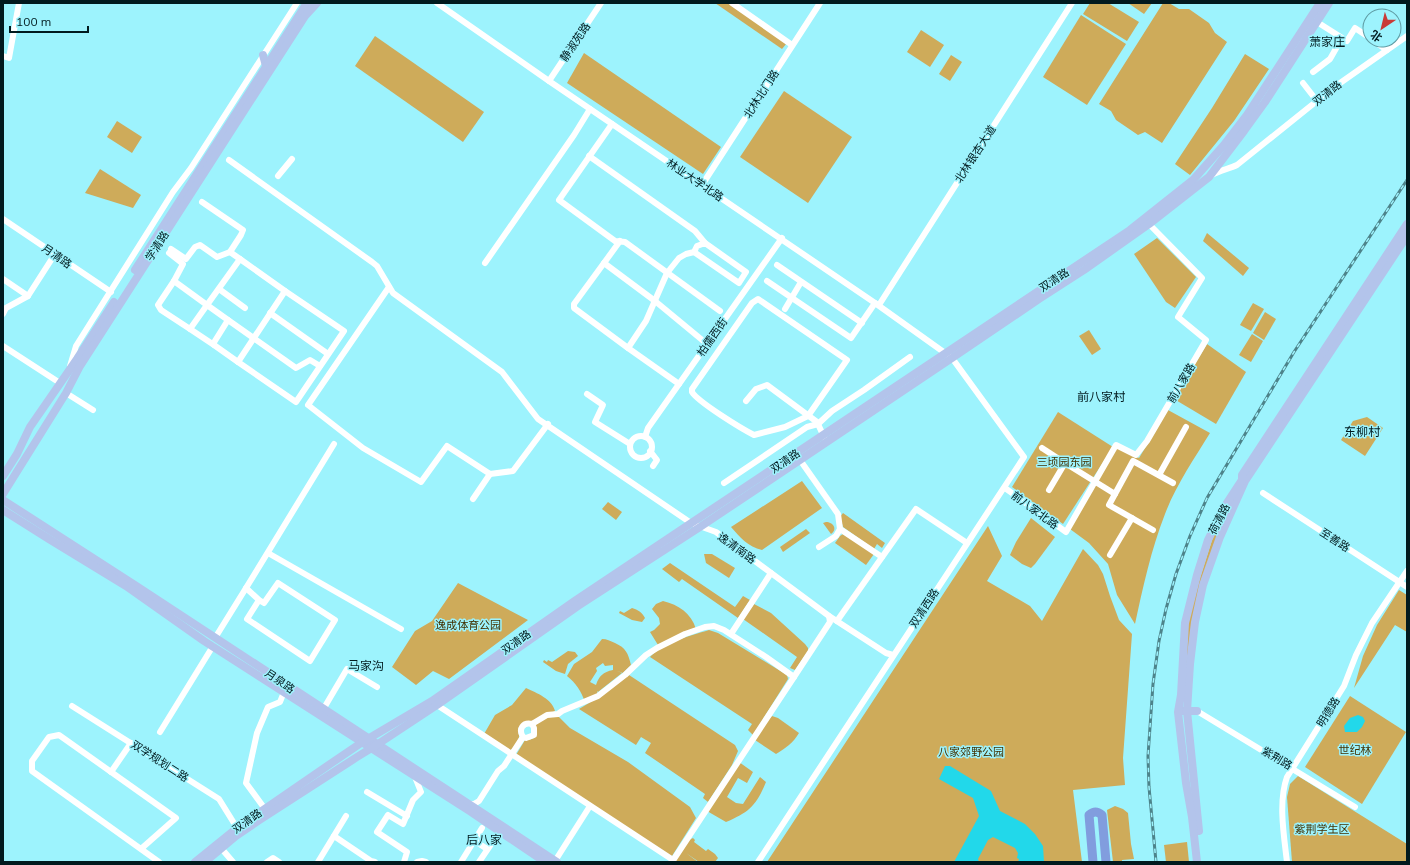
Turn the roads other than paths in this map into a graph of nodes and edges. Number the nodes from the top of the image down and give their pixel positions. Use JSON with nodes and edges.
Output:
{"nodes":[{"id":1,"x":19,"y":3,"type":"edge"},
{"id":2,"x":297,"y":3,"type":"edge"},
{"id":3,"x":306,"y":3,"type":"edge"},
{"id":4,"x":317,"y":3,"type":"edge"},
{"id":5,"x":438,"y":3,"type":"edge"},
{"id":6,"x":601,"y":3,"type":"edge"},
{"id":7,"x":732,"y":3,"type":"edge"},
{"id":8,"x":820,"y":3,"type":"edge"},
{"id":9,"x":1072,"y":3,"type":"edge"},
{"id":10,"x":1320,"y":3,"type":"edge"},
{"id":11,"x":1329,"y":3,"type":"edge"},
{"id":12,"x":1317,"y":22,"type":"junction"},
{"id":13,"x":1362,"y":33,"type":"edge"},
{"id":14,"x":1407,"y":36,"type":"edge"},
{"id":15,"x":1342,"y":38,"type":"junction"},
{"id":16,"x":792,"y":45,"type":"junction"},
{"id":17,"x":1384,"y":48,"type":"edge"},
{"id":18,"x":1387,"y":50,"type":"junction"},
{"id":19,"x":263,"y":55,"type":"junction"},
{"id":20,"x":6,"y":57,"type":"edge"},
{"id":21,"x":266,"y":66,"type":"junction"},
{"id":22,"x":1313,"y":72,"type":"dead end"},
{"id":23,"x":548,"y":81,"type":"junction"},
{"id":24,"x":1303,"y":83,"type":"dead end"},
{"id":25,"x":1317,"y":101,"type":"junction"},
{"id":26,"x":590,"y":109,"type":"junction"},
{"id":27,"x":612,"y":124,"type":"junction"},
{"id":28,"x":589,"y":156,"type":"junction"},
{"id":29,"x":292,"y":159,"type":"dead end"},
{"id":30,"x":229,"y":160,"type":"dead end"},
{"id":31,"x":278,"y":176,"type":"dead end"},
{"id":32,"x":1209,"y":177,"type":"junction"},
{"id":33,"x":702,"y":185,"type":"junction"},
{"id":34,"x":202,"y":202,"type":"dead end"},
{"id":35,"x":3,"y":219,"type":"edge"},
{"id":36,"x":1150,"y":224,"type":"junction"},
{"id":37,"x":1407,"y":224,"type":"edge"},
{"id":38,"x":1407,"y":236,"type":"edge"},
{"id":39,"x":782,"y":238,"type":"junction"},
{"id":40,"x":620,"y":241,"type":"junction"},
{"id":41,"x":705,"y":243,"type":"junction"},
{"id":42,"x":230,"y":252,"type":"junction"},
{"id":43,"x":694,"y":252,"type":"junction"},
{"id":44,"x":55,"y":254,"type":"junction"},
{"id":45,"x":240,"y":259,"type":"junction"},
{"id":46,"x":604,"y":263,"type":"junction"},
{"id":47,"x":485,"y":264,"type":"dead end"},
{"id":48,"x":777,"y":265,"type":"dead end"},
{"id":49,"x":667,"y":273,"type":"junction"},
{"id":50,"x":3,"y":279,"type":"edge"},
{"id":51,"x":174,"y":281,"type":"junction"},
{"id":52,"x":767,"y":281,"type":"dead end"},
{"id":53,"x":801,"y":282,"type":"junction"},
{"id":54,"x":389,"y":286,"type":"junction"},
{"id":55,"x":219,"y":289,"type":"junction"},
{"id":56,"x":285,"y":291,"type":"junction"},
{"id":57,"x":111,"y":292,"type":"junction"},
{"id":58,"x":28,"y":296,"type":"junction"},
{"id":59,"x":792,"y":298,"type":"junction"},
{"id":60,"x":655,"y":301,"type":"junction"},
{"id":61,"x":877,"y":304,"type":"junction"},
{"id":62,"x":207,"y":305,"type":"junction"},
{"id":63,"x":245,"y":308,"type":"dead end"},
{"id":64,"x":785,"y":309,"type":"dead end"},
{"id":65,"x":720,"y":311,"type":"dead end"},
{"id":66,"x":3,"y":314,"type":"edge"},
{"id":67,"x":270,"y":314,"type":"junction"},
{"id":68,"x":228,"y":320,"type":"junction"},
{"id":69,"x":862,"y":322,"type":"junction"},
{"id":70,"x":190,"y":329,"type":"junction"},
{"id":71,"x":254,"y":338,"type":"junction"},
{"id":72,"x":707,"y":344,"type":"junction"},
{"id":73,"x":214,"y":345,"type":"junction"},
{"id":74,"x":3,"y":346,"type":"edge"},
{"id":75,"x":628,"y":348,"type":"junction"},
{"id":76,"x":944,"y":353,"type":"junction"},
{"id":77,"x":328,"y":354,"type":"junction"},
{"id":78,"x":910,"y":357,"type":"dead end"},
{"id":79,"x":952,"y":358,"type":"junction"},
{"id":80,"x":238,"y":362,"type":"junction"},
{"id":81,"x":320,"y":366,"type":"junction"},
{"id":82,"x":68,"y":371,"type":"junction"},
{"id":83,"x":60,"y":383,"type":"junction"},
{"id":84,"x":679,"y":384,"type":"junction"},
{"id":85,"x":66,"y":393,"type":"junction"},
{"id":86,"x":587,"y":394,"type":"dead end"},
{"id":87,"x":746,"y":401,"type":"dead end"},
{"id":88,"x":93,"y":410,"type":"dead end"},
{"id":89,"x":808,"y":416,"type":"junction"},
{"id":90,"x":548,"y":424,"type":"junction"},
{"id":91,"x":818,"y":424,"type":"junction"},
{"id":92,"x":1186,"y":427,"type":"dead end"},
{"id":93,"x":645,"y":437,"type":"junction"},
{"id":94,"x":825,"y":438,"type":"junction"},
{"id":95,"x":1110,"y":442,"type":"dead end"},
{"id":96,"x":334,"y":444,"type":"dead end"},
{"id":97,"x":630,"y":444,"type":"junction"},
{"id":98,"x":1116,"y":445,"type":"junction"},
{"id":99,"x":1042,"y":448,"type":"dead end"},
{"id":100,"x":650,"y":451,"type":"junction"},
{"id":101,"x":800,"y":460,"type":"junction"},
{"id":102,"x":1065,"y":463,"type":"junction"},
{"id":103,"x":653,"y":466,"type":"dead end"},
{"id":104,"x":490,"y":474,"type":"junction"},
{"id":105,"x":1159,"y":475,"type":"junction"},
{"id":106,"x":3,"y":476,"type":"edge"},
{"id":107,"x":1095,"y":482,"type":"junction"},
{"id":108,"x":724,"y":483,"type":"dead end"},
{"id":109,"x":1173,"y":483,"type":"dead end"},
{"id":110,"x":1005,"y":488,"type":"junction"},
{"id":111,"x":1049,"y":490,"type":"dead end"},
{"id":112,"x":1263,"y":493,"type":"dead end"},
{"id":113,"x":3,"y":494,"type":"edge"},
{"id":114,"x":1115,"y":494,"type":"junction"},
{"id":115,"x":472,"y":499,"type":"dead end"},
{"id":116,"x":3,"y":500,"type":"edge"},
{"id":117,"x":3,"y":510,"type":"edge"},
{"id":118,"x":1132,"y":518,"type":"junction"},
{"id":119,"x":691,"y":523,"type":"junction"},
{"id":120,"x":700,"y":527,"type":"junction"},
{"id":121,"x":840,"y":529,"type":"junction"},
{"id":122,"x":1153,"y":530,"type":"dead end"},
{"id":123,"x":967,"y":543,"type":"junction"},
{"id":124,"x":819,"y":547,"type":"dead end"},
{"id":125,"x":268,"y":553,"type":"junction"},
{"id":126,"x":1110,"y":555,"type":"dead end"},
{"id":127,"x":882,"y":557,"type":"junction"},
{"id":128,"x":1407,"y":570,"type":"edge"},
{"id":129,"x":771,"y":573,"type":"junction"},
{"id":130,"x":1399,"y":583,"type":"junction"},
{"id":131,"x":1407,"y":587,"type":"edge"},
{"id":132,"x":246,"y":588,"type":"junction"},
{"id":133,"x":259,"y":600,"type":"junction"},
{"id":134,"x":829,"y":616,"type":"junction"},
{"id":135,"x":837,"y":621,"type":"junction"},
{"id":136,"x":401,"y":629,"type":"dead end"},
{"id":137,"x":731,"y":634,"type":"junction"},
{"id":138,"x":215,"y":638,"type":"junction"},
{"id":139,"x":213,"y":646,"type":"junction"},
{"id":140,"x":894,"y":655,"type":"junction"},
{"id":141,"x":794,"y":677,"type":"junction"},
{"id":142,"x":376,"y":687,"type":"dead end"},
{"id":143,"x":284,"y":692,"type":"junction"},
{"id":144,"x":72,"y":706,"type":"dead end"},
{"id":145,"x":436,"y":706,"type":"junction"},
{"id":146,"x":324,"y":708,"type":"junction"},
{"id":147,"x":1187,"y":711,"type":"junction"},
{"id":148,"x":1197,"y":711,"type":"joint"},
{"id":149,"x":1178,"y":712,"type":"junction"},
{"id":150,"x":532,"y":724,"type":"junction"},
{"id":151,"x":160,"y":732,"type":"dead end"},
{"id":152,"x":523,"y":737,"type":"junction"},
{"id":153,"x":369,"y":738,"type":"junction"},
{"id":154,"x":131,"y":743,"type":"junction"},
{"id":155,"x":361,"y":743,"type":"junction"},
{"id":156,"x":378,"y":744,"type":"junction"},
{"id":157,"x":370,"y":749,"type":"junction"},
{"id":158,"x":512,"y":754,"type":"junction"},
{"id":159,"x":1293,"y":768,"type":"junction"},
{"id":160,"x":111,"y":772,"type":"junction"},
{"id":161,"x":415,"y":777,"type":"junction"},
{"id":162,"x":367,"y":792,"type":"dead end"},
{"id":163,"x":468,"y":804,"type":"junction"},
{"id":164,"x":590,"y":806,"type":"junction"},
{"id":165,"x":1355,"y":806,"type":"dead end"},
{"id":166,"x":265,"y":809,"type":"junction"},
{"id":167,"x":346,"y":816,"type":"dead end"},
{"id":168,"x":407,"y":816,"type":"junction"},
{"id":169,"x":237,"y":828,"type":"junction"},
{"id":170,"x":482,"y":828,"type":"dead end"},
{"id":171,"x":334,"y":836,"type":"junction"},
{"id":172,"x":496,"y":837,"type":"dead end"},
{"id":173,"x":474,"y":841,"type":"junction"},
{"id":174,"x":142,"y":848,"type":"junction"},
{"id":175,"x":222,"y":848,"type":"junction"},
{"id":176,"x":487,"y":849,"type":"junction"},
{"id":177,"x":556,"y":861,"type":"edge"},
{"id":178,"x":672,"y":861,"type":"edge"},
{"id":179,"x":159,"y":862,"type":"edge"},
{"id":180,"x":195,"y":862,"type":"edge"},
{"id":181,"x":205,"y":862,"type":"edge"},
{"id":182,"x":233,"y":862,"type":"edge"},
{"id":183,"x":267,"y":862,"type":"edge"},
{"id":184,"x":280,"y":862,"type":"edge"},
{"id":185,"x":318,"y":862,"type":"edge"},
{"id":186,"x":371,"y":862,"type":"edge"},
{"id":187,"x":375,"y":862,"type":"edge"},
{"id":188,"x":404,"y":862,"type":"edge"},
{"id":189,"x":461,"y":862,"type":"edge"},
{"id":190,"x":479,"y":862,"type":"edge"},
{"id":191,"x":545,"y":862,"type":"edge"},
{"id":192,"x":758,"y":862,"type":"edge"},
{"id":193,"x":1093,"y":862,"type":"edge"},
{"id":194,"x":1106,"y":862,"type":"edge"},
{"id":195,"x":1197,"y":862,"type":"edge"},
{"id":196,"x":1202,"y":862,"type":"edge"},
{"id":197,"x":1287,"y":862,"type":"edge"}],
"edges":[{"from":1,"to":20,"type":"street"},
{"from":2,"to":19,"type":"street","name":"学清路"},
{"from":3,"to":21,"type":"main road","name":"学清路"},
{"from":4,"to":85,"type":"main road","name":"学清路"},
{"from":5,"to":23,"type":"street","name":"林业大学北路"},
{"from":6,"to":23,"type":"street","name":"静淑苑路"},
{"from":7,"to":16,"type":"street"},
{"from":8,"to":16,"type":"street","name":"北林北门路"},
{"from":9,"to":61,"type":"street","name":"北林银杏大道"},
{"from":10,"to":76,"type":"main road","name":"双清路"},
{"from":11,"to":12,"type":"main road","name":"双清路"},
{"from":12,"to":15,"type":"street"},
{"from":12,"to":32,"type":"main road","name":"双清路"},
{"from":13,"to":15,"type":"street"},
{"from":14,"to":18,"type":"street","name":"双清路"},
{"from":15,"to":22,"type":"street"},
{"from":16,"to":33,"type":"street","name":"北林北门路"},
{"from":17,"to":18,"type":"street"},
{"from":18,"to":25,"type":"street","name":"双清路"},
{"from":19,"to":21,"type":"main road"},
{"from":19,"to":57,"type":"street","name":"学清路"},
{"from":21,"to":82,"type":"main road","name":"学清路"},
{"from":23,"to":26,"type":"street","name":"林业大学北路"},
{"from":24,"to":25,"type":"street"},
{"from":25,"to":32,"type":"street","name":"双清路"},
{"from":26,"to":27,"type":"street","name":"林业大学北路"},
{"from":26,"to":47,"type":"street"},
{"from":27,"to":28,"type":"street"},
{"from":27,"to":33,"type":"street","name":"林业大学北路"},
{"from":28,"to":40,"type":"street"},
{"from":28,"to":41,"type":"street"},
{"from":29,"to":31,"type":"street"},
{"from":30,"to":54,"type":"street"},
{"from":32,"to":36,"type":"main road","name":"双清路"},
{"from":33,"to":39,"type":"street","name":"林业大学北路"},
{"from":34,"to":42,"type":"street"},
{"from":35,"to":44,"type":"street","name":"月清路"},
{"from":36,"to":79,"type":"main road","name":"双清路"},
{"from":36,"to":98,"type":"street","name":"前八家路"},
{"from":37,"to":149,"type":"main road","name":"荷清路"},
{"from":38,"to":147,"type":"main road","name":"荷清路"},
{"from":39,"to":61,"type":"street","name":"林业大学北路"},
{"from":39,"to":72,"type":"street","name":"柏儒西街"},
{"from":40,"to":46,"type":"street"},
{"from":40,"to":49,"type":"street"},
{"from":41,"to":43,"type":"street"},
{"from":41,"to":43,"type":"street"},
{"from":42,"to":45,"type":"street"},
{"from":42,"to":51,"type":"street"},
{"from":43,"to":49,"type":"street"},
{"from":44,"to":57,"type":"street","name":"月清路"},
{"from":44,"to":58,"type":"street"},
{"from":45,"to":55,"type":"street"},
{"from":45,"to":56,"type":"street"},
{"from":46,"to":60,"type":"street"},
{"from":46,"to":75,"type":"street"},
{"from":48,"to":53,"type":"street"},
{"from":49,"to":60,"type":"street"},
{"from":49,"to":65,"type":"street"},
{"from":50,"to":58,"type":"street"},
{"from":51,"to":62,"type":"street"},
{"from":51,"to":70,"type":"street"},
{"from":52,"to":59,"type":"street"},
{"from":53,"to":59,"type":"street"},
{"from":53,"to":69,"type":"street"},
{"from":54,"to":90,"type":"street","name":"逸清南路"},
{"from":54,"to":104,"type":"street"},
{"from":55,"to":62,"type":"street"},
{"from":55,"to":63,"type":"street"},
{"from":56,"to":67,"type":"street"},
{"from":56,"to":77,"type":"street"},
{"from":57,"to":82,"type":"street","name":"学清路"},
{"from":58,"to":66,"type":"street"},
{"from":59,"to":64,"type":"street"},
{"from":59,"to":69,"type":"street","name":"北林银杏大道"},
{"from":60,"to":72,"type":"street"},
{"from":60,"to":75,"type":"street"},
{"from":61,"to":69,"type":"street","name":"北林银杏大道"},
{"from":61,"to":76,"type":"street","name":"林业大学北路"},
{"from":62,"to":68,"type":"street"},
{"from":62,"to":70,"type":"street"},
{"from":67,"to":71,"type":"street"},
{"from":67,"to":77,"type":"street"},
{"from":68,"to":71,"type":"street"},
{"from":68,"to":73,"type":"street"},
{"from":70,"to":73,"type":"street"},
{"from":71,"to":80,"type":"street"},
{"from":71,"to":81,"type":"street"},
{"from":72,"to":84,"type":"street","name":"柏儒西街"},
{"from":73,"to":80,"type":"street"},
{"from":74,"to":83,"type":"street"},
{"from":75,"to":84,"type":"street"},
{"from":76,"to":79,"type":"street","name":"林业大学北路"},
{"from":76,"to":94,"type":"main road","name":"双清路"},
{"from":77,"to":81,"type":"street"},
{"from":78,"to":91,"type":"street"},
{"from":79,"to":94,"type":"main road","name":"双清路"},
{"from":79,"to":110,"type":"street","name":"双清西路"},
{"from":80,"to":81,"type":"street"},
{"from":82,"to":83,"type":"main road","name":"学清路"},
{"from":83,"to":106,"type":"main road","name":"学清路"},
{"from":84,"to":93,"type":"street","name":"柏儒西街"},
{"from":85,"to":88,"type":"street"},
{"from":85,"to":113,"type":"main road","name":"学清路"},
{"from":86,"to":97,"type":"street"},
{"from":87,"to":89,"type":"street"},
{"from":89,"to":89,"type":"street"},
{"from":89,"to":91,"type":"street"},
{"from":90,"to":104,"type":"street"},
{"from":90,"to":119,"type":"street","name":"逸清南路"},
{"from":91,"to":94,"type":"street"},
{"from":91,"to":108,"type":"street"},
{"from":92,"to":105,"type":"street"},
{"from":93,"to":97,"type":"street"},
{"from":93,"to":100,"type":"street"},
{"from":94,"to":101,"type":"main road","name":"双清路"},
{"from":94,"to":119,"type":"main road","name":"双清路"},
{"from":95,"to":98,"type":"street"},
{"from":96,"to":125,"type":"street"},
{"from":97,"to":100,"type":"street"},
{"from":98,"to":107,"type":"street"},
{"from":99,"to":102,"type":"street"},
{"from":100,"to":103,"type":"street"},
{"from":101,"to":120,"type":"main road","name":"双清路"},
{"from":101,"to":121,"type":"street"},
{"from":102,"to":107,"type":"street"},
{"from":102,"to":111,"type":"street"},
{"from":104,"to":115,"type":"street"},
{"from":105,"to":109,"type":"street"},
{"from":105,"to":114,"type":"street"},
{"from":107,"to":110,"type":"street","name":"前八家北路"},
{"from":107,"to":114,"type":"street"},
{"from":110,"to":123,"type":"street","name":"双清西路"},
{"from":112,"to":130,"type":"street","name":"至善路"},
{"from":114,"to":118,"type":"street"},
{"from":116,"to":138,"type":"main road","name":"月泉路"},
{"from":117,"to":139,"type":"main road","name":"月泉路"},
{"from":118,"to":122,"type":"street"},
{"from":118,"to":126,"type":"street"},
{"from":119,"to":120,"type":"street","name":"逸清南路"},
{"from":119,"to":153,"type":"main road","name":"双清路"},
{"from":120,"to":129,"type":"street","name":"逸清南路"},
{"from":120,"to":145,"type":"main road","name":"双清路"},
{"from":121,"to":124,"type":"street"},
{"from":121,"to":127,"type":"street"},
{"from":123,"to":127,"type":"street"},
{"from":123,"to":140,"type":"street","name":"双清西路"},
{"from":125,"to":132,"type":"street"},
{"from":125,"to":136,"type":"street"},
{"from":127,"to":135,"type":"street"},
{"from":128,"to":130,"type":"street","name":"明德路"},
{"from":129,"to":134,"type":"street","name":"逸清南路"},
{"from":129,"to":137,"type":"street"},
{"from":130,"to":131,"type":"street","name":"至善路"},
{"from":130,"to":159,"type":"street","name":"明德路"},
{"from":132,"to":133,"type":"street"},
{"from":132,"to":138,"type":"street"},
{"from":133,"to":133,"type":"street"},
{"from":134,"to":135,"type":"street","name":"逸清南路"},
{"from":134,"to":141,"type":"street"},
{"from":135,"to":140,"type":"street","name":"逸清南路"},
{"from":137,"to":141,"type":"street"},
{"from":137,"to":150,"type":"street"},
{"from":138,"to":146,"type":"main road","name":"月泉路"},
{"from":139,"to":143,"type":"main road","name":"月泉路"},
{"from":139,"to":151,"type":"street"},
{"from":140,"to":192,"type":"street","name":"双清西路"},
{"from":141,"to":178,"type":"street"},
{"from":142,"to":146,"type":"street"},
{"from":143,"to":155,"type":"main road","name":"月泉路"},
{"from":143,"to":166,"type":"street"},
{"from":144,"to":154,"type":"street","name":"双学规划二路"},
{"from":145,"to":156,"type":"main road","name":"双清路"},
{"from":145,"to":158,"type":"street"},
{"from":146,"to":153,"type":"main road","name":"月泉路"},
{"from":147,"to":148,"type":"main road"},
{"from":147,"to":149,"type":"main road"},
{"from":147,"to":196,"type":"main road","name":"荷清路"},
{"from":148,"to":159,"type":"street","name":"紫荆路"},
{"from":149,"to":195,"type":"main road","name":"荷清路"},
{"from":150,"to":152,"type":"street"},
{"from":150,"to":152,"type":"street"},
{"from":152,"to":158,"type":"street"},
{"from":153,"to":155,"type":"main road","name":"双清路"},
{"from":153,"to":156,"type":"main road","name":"月泉路"},
{"from":154,"to":160,"type":"street"},
{"from":154,"to":169,"type":"street","name":"双学规划二路"},
{"from":155,"to":157,"type":"main road","name":"月泉路"},
{"from":155,"to":166,"type":"main road","name":"双清路"},
{"from":156,"to":157,"type":"main road","name":"双清路"},
{"from":156,"to":163,"type":"main road","name":"月泉路"},
{"from":157,"to":161,"type":"main road","name":"月泉路"},
{"from":157,"to":175,"type":"main road","name":"双清路"},
{"from":158,"to":163,"type":"street"},
{"from":158,"to":164,"type":"street"},
{"from":159,"to":165,"type":"street","name":"紫荆路"},
{"from":159,"to":197,"type":"street","name":"明德路"},
{"from":160,"to":174,"type":"street"},
{"from":160,"to":174,"type":"street"},
{"from":161,"to":168,"type":"street"},
{"from":161,"to":191,"type":"main road","name":"月泉路"},
{"from":162,"to":168,"type":"street"},
{"from":163,"to":177,"type":"main road","name":"月泉路"},
{"from":164,"to":177,"type":"street"},
{"from":164,"to":178,"type":"street"},
{"from":166,"to":169,"type":"main road","name":"双清路"},
{"from":167,"to":171,"type":"street"},
{"from":168,"to":188,"type":"street"},
{"from":169,"to":180,"type":"main road","name":"双清路"},
{"from":170,"to":173,"type":"street"},
{"from":171,"to":185,"type":"street"},
{"from":171,"to":186,"type":"street"},
{"from":172,"to":176,"type":"street"},
{"from":173,"to":176,"type":"street"},
{"from":173,"to":189,"type":"street"},
{"from":174,"to":179,"type":"street"},
{"from":175,"to":181,"type":"main road","name":"双清路"},
{"from":175,"to":182,"type":"street"},
{"from":176,"to":190,"type":"street"},
{"from":183,"to":184,"type":"street"},
{"from":186,"to":187,"type":"street"},
{"from":193,"to":194,"type":"highway"}]}
